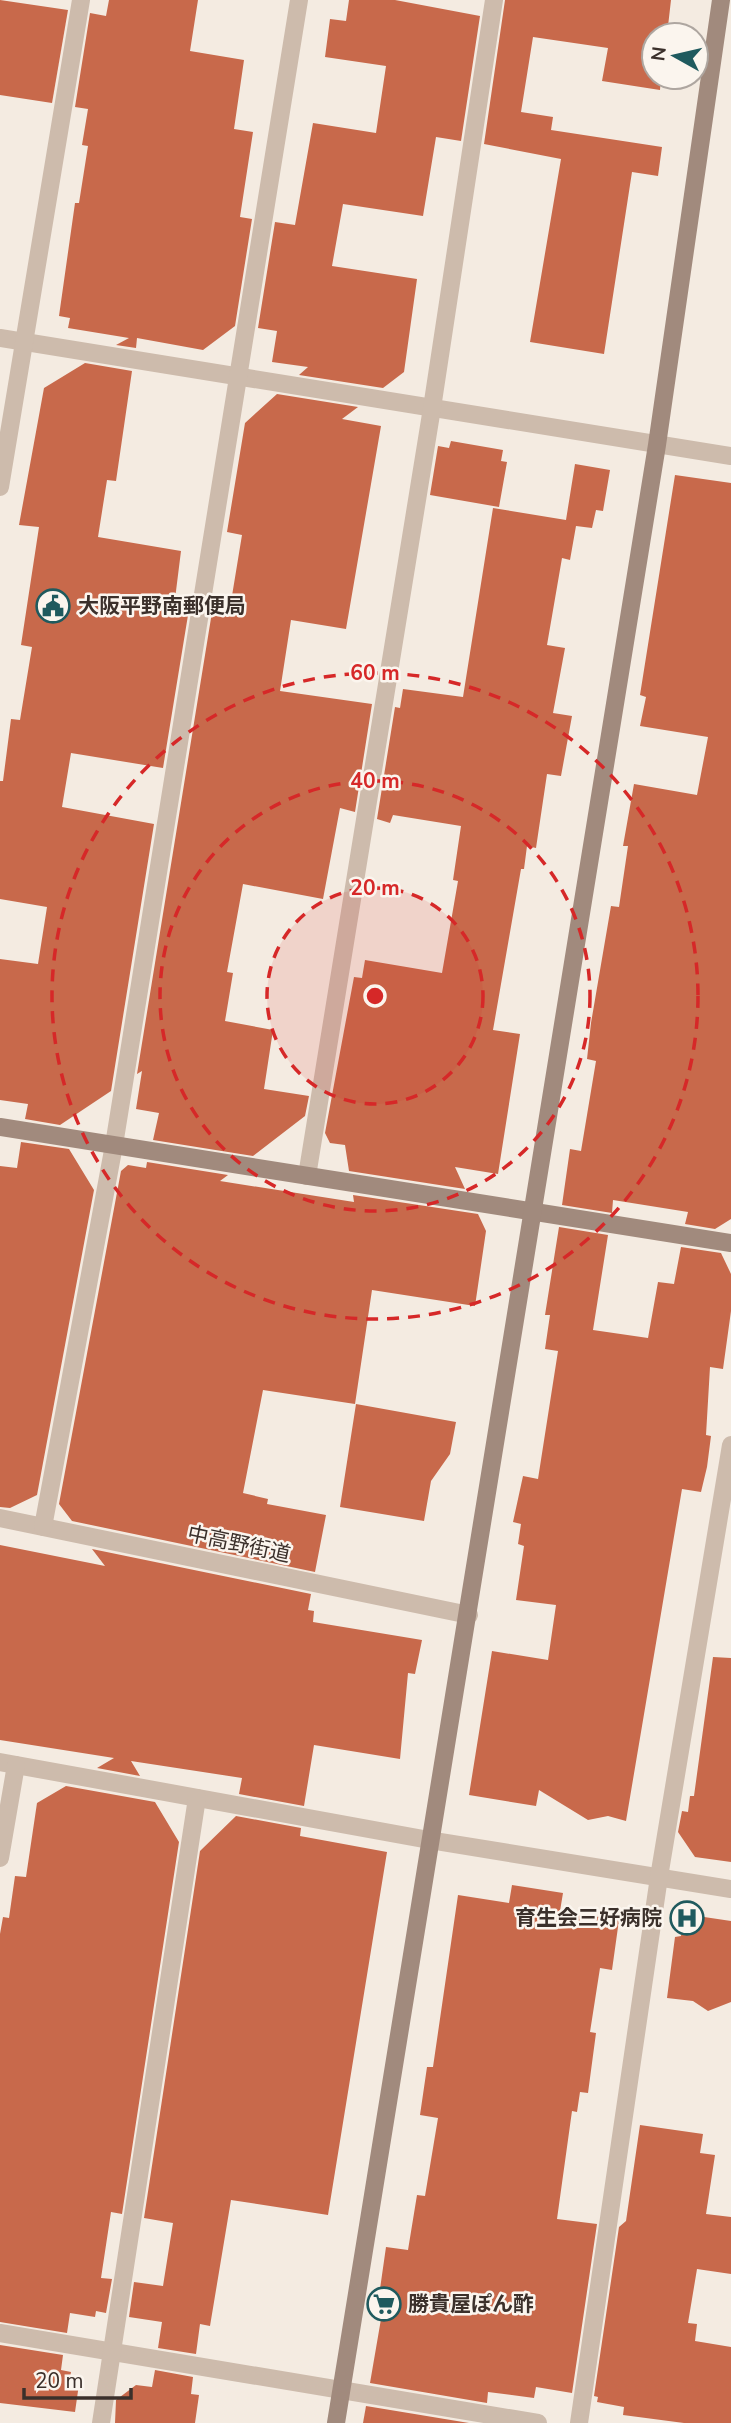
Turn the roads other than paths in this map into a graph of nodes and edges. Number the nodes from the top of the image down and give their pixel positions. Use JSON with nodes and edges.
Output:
{"nodes":[{"id":1,"x":81,"y":0,"type":"edge"},
{"id":2,"x":299,"y":0,"type":"edge"},
{"id":3,"x":494,"y":0,"type":"edge"},
{"id":4,"x":722,"y":0,"type":"edge"},
{"id":5,"x":0,"y":338,"type":"edge"},
{"id":6,"x":23,"y":342,"type":"junction"},
{"id":7,"x":239,"y":376,"type":"junction"},
{"id":8,"x":432,"y":408,"type":"junction"},
{"id":9,"x":657,"y":445,"type":"junction"},
{"id":10,"x":731,"y":456,"type":"edge"},
{"id":11,"x":0,"y":487,"type":"edge"},
{"id":12,"x":0,"y":1127,"type":"edge"},
{"id":13,"x":114,"y":1145,"type":"junction"},
{"id":14,"x":307,"y":1176,"type":"junction"},
{"id":15,"x":530,"y":1211,"type":"junction"},
{"id":16,"x":731,"y":1243,"type":"edge"},
{"id":17,"x":731,"y":1445,"type":"edge"},
{"id":18,"x":0,"y":1518,"type":"edge"},
{"id":19,"x":43,"y":1527,"type":"junction"},
{"id":20,"x":469,"y":1615,"type":"junction"},
{"id":21,"x":8,"y":1764,"type":"edge"},
{"id":22,"x":197,"y":1798,"type":"junction"},
{"id":23,"x":429,"y":1840,"type":"junction"},
{"id":24,"x":0,"y":1857,"type":"edge"},
{"id":25,"x":659,"y":1877,"type":"junction"},
{"id":26,"x":731,"y":1889,"type":"edge"},
{"id":27,"x":0,"y":2333,"type":"edge"},
{"id":28,"x":113,"y":2352,"type":"junction"},
{"id":29,"x":341,"y":2391,"type":"junction"},
{"id":30,"x":101,"y":2423,"type":"edge"},
{"id":31,"x":336,"y":2423,"type":"edge"},
{"id":32,"x":538,"y":2423,"type":"edge"},
{"id":33,"x":579,"y":2423,"type":"edge"}],
"edges":[{"from":1,"to":6,"type":"street"},
{"from":2,"to":7,"type":"street"},
{"from":3,"to":8,"type":"street"},
{"from":4,"to":9,"type":"street"},
{"from":5,"to":6,"type":"street"},
{"from":6,"to":7,"type":"street"},
{"from":6,"to":11,"type":"street"},
{"from":7,"to":8,"type":"street"},
{"from":7,"to":13,"type":"street"},
{"from":8,"to":9,"type":"street"},
{"from":8,"to":14,"type":"street"},
{"from":9,"to":10,"type":"street"},
{"from":9,"to":15,"type":"street"},
{"from":12,"to":13,"type":"street"},
{"from":13,"to":14,"type":"street"},
{"from":13,"to":19,"type":"street"},
{"from":14,"to":15,"type":"street"},
{"from":15,"to":16,"type":"street"},
{"from":15,"to":20,"type":"street"},
{"from":17,"to":25,"type":"street"},
{"from":18,"to":19,"type":"street","name":"中高野街道"},
{"from":19,"to":20,"type":"street","name":"中高野街道"},
{"from":20,"to":23,"type":"street"},
{"from":21,"to":22,"type":"street"},
{"from":21,"to":24,"type":"street"},
{"from":22,"to":23,"type":"street"},
{"from":22,"to":28,"type":"street"},
{"from":23,"to":25,"type":"street"},
{"from":23,"to":29,"type":"street"},
{"from":25,"to":26,"type":"street"},
{"from":25,"to":33,"type":"street"},
{"from":27,"to":28,"type":"street"},
{"from":28,"to":29,"type":"street"},
{"from":28,"to":30,"type":"street"},
{"from":29,"to":31,"type":"street"},
{"from":29,"to":32,"type":"street"}]}
